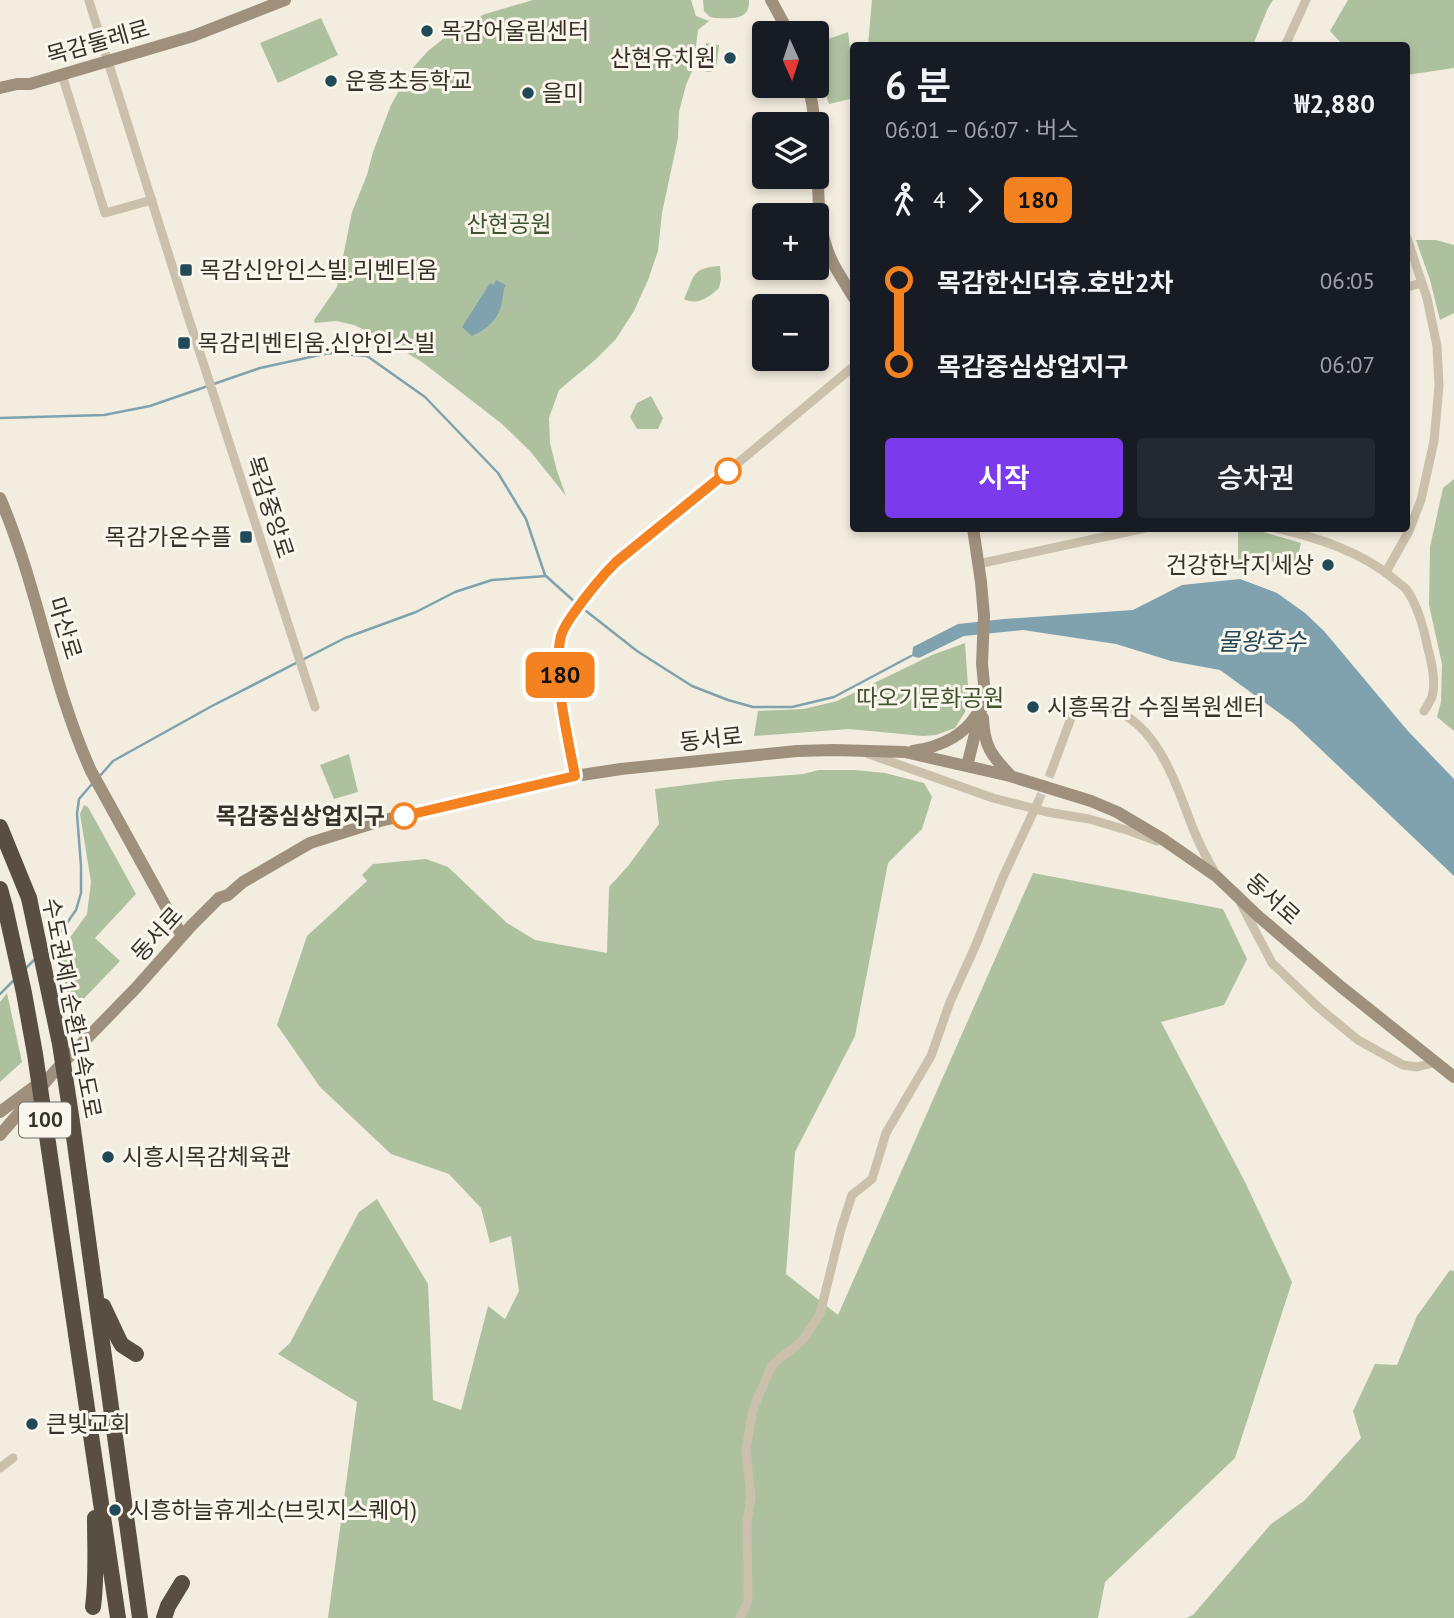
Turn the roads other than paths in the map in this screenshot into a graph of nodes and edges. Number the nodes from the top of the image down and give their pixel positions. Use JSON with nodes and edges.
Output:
{"nodes":[{"id":1,"x":285,"y":0,"type":"edge"},
{"id":2,"x":771,"y":0,"type":"edge"},
{"id":3,"x":1306,"y":0,"type":"edge"},
{"id":4,"x":89,"y":1,"type":"edge"},
{"id":5,"x":782,"y":21,"type":"edge"},
{"id":6,"x":1287,"y":42,"type":"edge"},
{"id":7,"x":108,"y":61,"type":"junction"},
{"id":8,"x":62,"y":75,"type":"junction"},
{"id":9,"x":0,"y":89,"type":"edge"},
{"id":10,"x":818,"y":189,"type":"edge"},
{"id":11,"x":152,"y":200,"type":"junction"},
{"id":12,"x":1410,"y":247,"type":"edge"},
{"id":13,"x":1422,"y":283,"type":"junction"},
{"id":14,"x":1410,"y":286,"type":"edge"},
{"id":15,"x":850,"y":292,"type":"edge"},
{"id":16,"x":850,"y":369,"type":"edge"},
{"id":17,"x":0,"y":498,"type":"edge"},
{"id":18,"x":1410,"y":528,"type":"edge"},
{"id":19,"x":974,"y":532,"type":"edge"},
{"id":20,"x":1126,"y":532,"type":"edge"},
{"id":21,"x":1290,"y":532,"type":"edge"},
{"id":22,"x":1408,"y":532,"type":"edge"},
{"id":23,"x":978,"y":564,"type":"junction"},
{"id":24,"x":1386,"y":572,"type":"junction"},
{"id":25,"x":985,"y":694,"type":"junction"},
{"id":26,"x":313,"y":702,"type":"dead end"},
{"id":27,"x":1424,"y":711,"type":"dead end"},
{"id":28,"x":861,"y":751,"type":"junction"},
{"id":29,"x":905,"y":752,"type":"junction"},
{"id":30,"x":967,"y":766,"type":"junction"},
{"id":31,"x":1051,"y":772,"type":"tunnel mouth"},
{"id":32,"x":575,"y":776,"type":"junction"},
{"id":33,"x":1010,"y":776,"type":"junction"},
{"id":34,"x":1036,"y":805,"type":"junction"},
{"id":35,"x":0,"y":827,"type":"edge"},
{"id":36,"x":1174,"y":847,"type":"junction"},
{"id":37,"x":1216,"y":876,"type":"junction"},
{"id":38,"x":0,"y":889,"type":"edge"},
{"id":39,"x":1236,"y":893,"type":"junction"},
{"id":40,"x":182,"y":936,"type":"junction"},
{"id":41,"x":1437,"y":1062,"type":"junction"},
{"id":42,"x":55,"y":1071,"type":"junction"},
{"id":43,"x":1454,"y":1077,"type":"edge"},
{"id":44,"x":0,"y":1112,"type":"edge"},
{"id":45,"x":0,"y":1135,"type":"edge"},
{"id":46,"x":91,"y":1261,"type":"junction"},
{"id":47,"x":136,"y":1354,"type":"dead end"},
{"id":48,"x":13,"y":1458,"type":"dead end"},
{"id":49,"x":0,"y":1468,"type":"edge"},
{"id":50,"x":96,"y":1474,"type":"junction"},
{"id":51,"x":182,"y":1583,"type":"dead end"},
{"id":52,"x":93,"y":1607,"type":"dead end"},
{"id":53,"x":118,"y":1618,"type":"edge"},
{"id":54,"x":141,"y":1618,"type":"edge"},
{"id":55,"x":164,"y":1618,"type":"edge"},
{"id":56,"x":740,"y":1618,"type":"edge"}],
"edges":[{"from":1,"to":7,"type":"main road","name":"목감둘레로"},
{"from":2,"to":5,"type":"main road"},
{"from":3,"to":6,"type":"street"},
{"from":4,"to":7,"type":"street"},
{"from":7,"to":8,"type":"main road","name":"목감둘레로"},
{"from":7,"to":11,"type":"street"},
{"from":8,"to":9,"type":"main road","name":"목감둘레로"},
{"from":8,"to":11,"type":"street"},
{"from":10,"to":15,"type":"main road"},
{"from":11,"to":26,"type":"street","name":"목감중앙로"},
{"from":12,"to":13,"type":"street"},
{"from":13,"to":14,"type":"street"},
{"from":13,"to":18,"type":"street"},
{"from":16,"to":32,"type":"street"},
{"from":17,"to":40,"type":"main road","name":"마산로"},
{"from":19,"to":23,"type":"main road"},
{"from":20,"to":23,"type":"street"},
{"from":21,"to":24,"type":"street"},
{"from":22,"to":24,"type":"street"},
{"from":23,"to":25,"type":"main road"},
{"from":24,"to":27,"type":"street"},
{"from":25,"to":29,"type":"main road"},
{"from":25,"to":30,"type":"main road"},
{"from":25,"to":33,"type":"main road"},
{"from":28,"to":29,"type":"main road","name":"동서로"},
{"from":28,"to":32,"type":"main road","name":"동서로"},
{"from":28,"to":34,"type":"street"},
{"from":29,"to":30,"type":"main road","name":"동서로"},
{"from":30,"to":33,"type":"main road","name":"동서로"},
{"from":31,"to":37,"type":"street"},
{"from":32,"to":40,"type":"main road","name":"동서로"},
{"from":33,"to":36,"type":"main road","name":"동서로"},
{"from":34,"to":36,"type":"street"},
{"from":34,"to":56,"type":"street"},
{"from":35,"to":46,"type":"highway","name":"수도권제1순환고속도로","number":"100","bridge":true},
{"from":36,"to":37,"type":"main road","name":"동서로"},
{"from":37,"to":39,"type":"main road","name":"동서로"},
{"from":38,"to":50,"type":"highway","name":"수도권제1순환고속도로","number":"100","bridge":true},
{"from":39,"to":41,"type":"main road","name":"동서로"},
{"from":39,"to":41,"type":"street"},
{"from":40,"to":42,"type":"main road","name":"동서로"},
{"from":41,"to":43,"type":"main road","name":"동서로"},
{"from":42,"to":44,"type":"main road"},
{"from":42,"to":45,"type":"main road","name":"동서로"},
{"from":46,"to":47,"type":"highway"},
{"from":46,"to":54,"type":"highway","name":"수도권제1순환고속도로","number":"100","bridge":true},
{"from":48,"to":49,"type":"street"},
{"from":50,"to":52,"type":"highway"},
{"from":50,"to":53,"type":"highway","name":"수도권제1순환고속도로","number":"100"},
{"from":51,"to":55,"type":"highway"}]}
